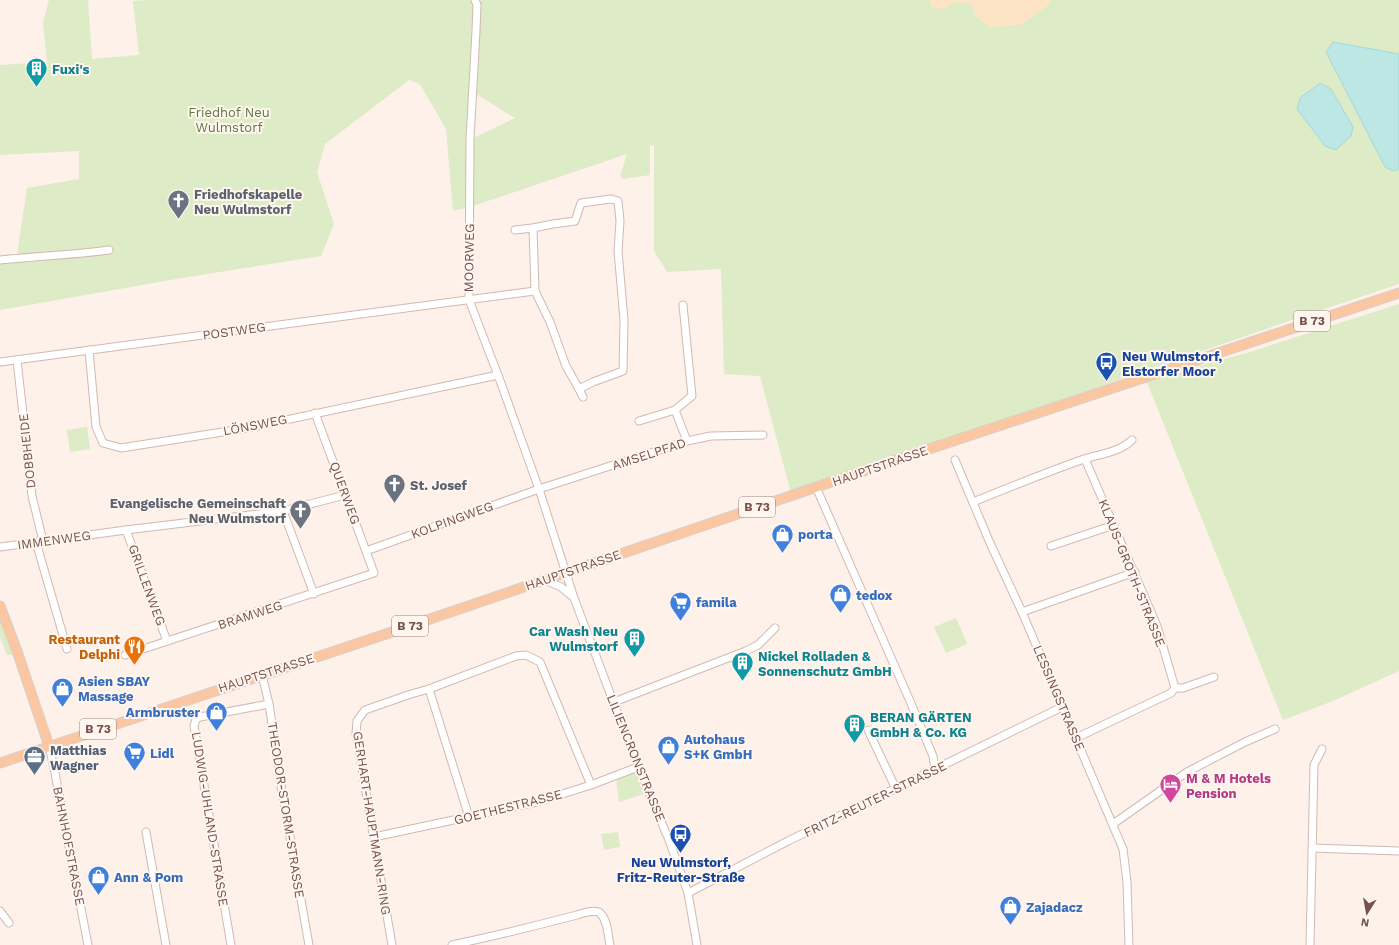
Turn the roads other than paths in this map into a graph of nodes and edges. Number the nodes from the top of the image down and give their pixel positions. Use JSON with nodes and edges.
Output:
{"nodes":[{"id":1,"x":475,"y":0,"type":"edge"},
{"id":2,"x":532,"y":228,"type":"junction"},
{"id":3,"x":515,"y":230,"type":"dead end"},
{"id":4,"x":109,"y":250,"type":"dead end"},
{"id":5,"x":0,"y":260,"type":"edge"},
{"id":6,"x":536,"y":291,"type":"junction"},
{"id":7,"x":1399,"y":293,"type":"edge"},
{"id":8,"x":469,"y":300,"type":"junction"},
{"id":9,"x":683,"y":305,"type":"dead end"},
{"id":10,"x":89,"y":350,"type":"junction"},
{"id":11,"x":17,"y":360,"type":"junction"},
{"id":12,"x":0,"y":362,"type":"edge"},
{"id":13,"x":498,"y":376,"type":"junction"},
{"id":14,"x":579,"y":390,"type":"junction"},
{"id":15,"x":583,"y":398,"type":"dead end"},
{"id":16,"x":676,"y":410,"type":"junction"},
{"id":17,"x":315,"y":413,"type":"junction"},
{"id":18,"x":639,"y":421,"type":"dead end"},
{"id":19,"x":763,"y":435,"type":"dead end"},
{"id":20,"x":1132,"y":440,"type":"dead end"},
{"id":21,"x":687,"y":441,"type":"junction"},
{"id":22,"x":1085,"y":459,"type":"junction"},
{"id":23,"x":955,"y":460,"type":"dead end"},
{"id":24,"x":816,"y":487,"type":"junction"},
{"id":25,"x":539,"y":489,"type":"junction"},
{"id":26,"x":345,"y":495,"type":"junction"},
{"id":27,"x":973,"y":502,"type":"junction"},
{"id":28,"x":283,"y":511,"type":"junction"},
{"id":29,"x":1114,"y":525,"type":"junction"},
{"id":30,"x":126,"y":530,"type":"junction"},
{"id":31,"x":40,"y":542,"type":"junction"},
{"id":32,"x":1052,"y":546,"type":"dead end"},
{"id":33,"x":0,"y":547,"type":"edge"},
{"id":34,"x":366,"y":551,"type":"junction"},
{"id":35,"x":1135,"y":572,"type":"junction"},
{"id":36,"x":374,"y":573,"type":"joint"},
{"id":37,"x":565,"y":573,"type":"junction"},
{"id":38,"x":545,"y":580,"type":"junction"},
{"id":39,"x":314,"y":594,"type":"junction"},
{"id":40,"x":574,"y":598,"type":"junction"},
{"id":41,"x":0,"y":606,"type":"edge"},
{"id":42,"x":1022,"y":612,"type":"junction"},
{"id":43,"x":775,"y":628,"type":"dead end"},
{"id":44,"x":167,"y":641,"type":"junction"},
{"id":45,"x":68,"y":649,"type":"dead end"},
{"id":46,"x":125,"y":655,"type":"dead end"},
{"id":47,"x":262,"y":674,"type":"junction"},
{"id":48,"x":1214,"y":677,"type":"dead end"},
{"id":49,"x":1175,"y":688,"type":"junction"},
{"id":50,"x":429,"y":689,"type":"junction"},
{"id":51,"x":614,"y":702,"type":"junction"},
{"id":52,"x":269,"y":704,"type":"junction"},
{"id":53,"x":1062,"y":707,"type":"junction"},
{"id":54,"x":1275,"y":729,"type":"dead end"},
{"id":55,"x":868,"y":730,"type":"dead end"},
{"id":56,"x":1076,"y":738,"type":"junction"},
{"id":57,"x":49,"y":746,"type":"junction"},
{"id":58,"x":1322,"y":749,"type":"dead end"},
{"id":59,"x":0,"y":763,"type":"edge"},
{"id":60,"x":638,"y":767,"type":"junction"},
{"id":61,"x":935,"y":770,"type":"junction"},
{"id":62,"x":591,"y":785,"type":"junction"},
{"id":63,"x":896,"y":789,"type":"junction"},
{"id":64,"x":469,"y":817,"type":"junction"},
{"id":65,"x":1114,"y":824,"type":"junction"},
{"id":66,"x":146,"y":832,"type":"dead end"},
{"id":67,"x":374,"y":837,"type":"junction"},
{"id":68,"x":1312,"y":848,"type":"junction"},
{"id":69,"x":1399,"y":851,"type":"edge"},
{"id":70,"x":688,"y":893,"type":"junction"},
{"id":71,"x":0,"y":911,"type":"edge"},
{"id":72,"x":9,"y":923,"type":"dead end"},
{"id":73,"x":88,"y":945,"type":"edge"},
{"id":74,"x":166,"y":945,"type":"edge"},
{"id":75,"x":231,"y":945,"type":"edge"},
{"id":76,"x":309,"y":945,"type":"edge"},
{"id":77,"x":392,"y":945,"type":"edge"},
{"id":78,"x":452,"y":945,"type":"edge"},
{"id":79,"x":610,"y":945,"type":"edge"},
{"id":80,"x":697,"y":945,"type":"edge"},
{"id":81,"x":1129,"y":945,"type":"edge"},
{"id":82,"x":1310,"y":945,"type":"edge"}],
"edges":[{"from":1,"to":8,"type":"street","name":"MOORWEG"},
{"from":2,"to":3,"type":"street"},
{"from":2,"to":6,"type":"street"},
{"from":2,"to":14,"type":"street"},
{"from":4,"to":5,"type":"street"},
{"from":6,"to":8,"type":"street","name":"POSTWEG"},
{"from":6,"to":14,"type":"street"},
{"from":7,"to":24,"type":"main road","name":"HAUPTSTRASSE","number":"B 73"},
{"from":8,"to":10,"type":"street","name":"POSTWEG"},
{"from":8,"to":13,"type":"street","name":"MOORWEG"},
{"from":9,"to":16,"type":"street"},
{"from":10,"to":11,"type":"street","name":"POSTWEG"},
{"from":10,"to":17,"type":"street","name":"LÖNSWEG"},
{"from":11,"to":12,"type":"street","name":"POSTWEG"},
{"from":11,"to":31,"type":"street","name":"DOBBHEIDE"},
{"from":13,"to":17,"type":"street","name":"LÖNSWEG"},
{"from":13,"to":25,"type":"street","name":"MOORWEG"},
{"from":14,"to":15,"type":"street"},
{"from":16,"to":18,"type":"street"},
{"from":16,"to":21,"type":"street"},
{"from":17,"to":26,"type":"street","name":"QUERWEG"},
{"from":19,"to":21,"type":"street","name":"AMSELPFAD"},
{"from":20,"to":22,"type":"street"},
{"from":21,"to":25,"type":"street","name":"AMSELPFAD"},
{"from":22,"to":27,"type":"street"},
{"from":22,"to":29,"type":"street","name":"KLAUS-GROTH-STRASSE"},
{"from":23,"to":27,"type":"street","name":"LESSINGSTRASSE"},
{"from":24,"to":37,"type":"main road","name":"HAUPTSTRASSE","number":"B 73"},
{"from":24,"to":61,"type":"street"},
{"from":25,"to":34,"type":"street","name":"KOLPINGWEG"},
{"from":25,"to":37,"type":"street","name":"MOORWEG"},
{"from":26,"to":28,"type":"street","name":"IMMENWEG"},
{"from":26,"to":34,"type":"street","name":"QUERWEG"},
{"from":27,"to":42,"type":"street","name":"LESSINGSTRASSE"},
{"from":28,"to":30,"type":"street","name":"IMMENWEG"},
{"from":28,"to":39,"type":"street"},
{"from":29,"to":32,"type":"street"},
{"from":29,"to":35,"type":"street","name":"KLAUS-GROTH-STRASSE"},
{"from":30,"to":31,"type":"street","name":"IMMENWEG"},
{"from":30,"to":44,"type":"street","name":"GRILLENWEG"},
{"from":31,"to":33,"type":"street","name":"IMMENWEG"},
{"from":31,"to":45,"type":"street","name":"DOBBHEIDE"},
{"from":34,"to":36,"type":"street","name":"QUERWEG"},
{"from":35,"to":42,"type":"street"},
{"from":35,"to":49,"type":"street","name":"KLAUS-GROTH-STRASSE"},
{"from":36,"to":39,"type":"street","name":"BRAMWEG"},
{"from":37,"to":38,"type":"main road","name":"HAUPTSTRASSE","number":"B 73"},
{"from":37,"to":40,"type":"street","name":"LILIENCRONSTRASSE"},
{"from":38,"to":40,"type":"street"},
{"from":38,"to":47,"type":"main road","name":"HAUPTSTRASSE","number":"B 73"},
{"from":39,"to":44,"type":"street","name":"BRAMWEG"},
{"from":40,"to":51,"type":"street","name":"LILIENCRONSTRASSE"},
{"from":41,"to":57,"type":"main road"},
{"from":42,"to":53,"type":"street","name":"LESSINGSTRASSE"},
{"from":43,"to":51,"type":"street"},
{"from":44,"to":46,"type":"street","name":"BRAMWEG"},
{"from":47,"to":52,"type":"street","name":"THEODOR-STORM-STRASSE"},
{"from":47,"to":57,"type":"main road","name":"HAUPTSTRASSE","number":"B 73"},
{"from":48,"to":49,"type":"street"},
{"from":49,"to":56,"type":"street"},
{"from":50,"to":62,"type":"street","name":"GERHART-HAUPTMANN-RING"},
{"from":50,"to":64,"type":"street"},
{"from":50,"to":67,"type":"street","name":"GERHART-HAUPTMANN-RING"},
{"from":51,"to":60,"type":"street","name":"LILIENCRONSTRASSE"},
{"from":52,"to":75,"type":"street","name":"LUDWIG-UHLAND-STRASSE"},
{"from":52,"to":76,"type":"street","name":"THEODOR-STORM-STRASSE"},
{"from":53,"to":56,"type":"street","name":"LESSINGSTRASSE"},
{"from":53,"to":61,"type":"street","name":"FRITZ-REUTER-STRASSE"},
{"from":54,"to":65,"type":"street"},
{"from":55,"to":63,"type":"street"},
{"from":56,"to":65,"type":"street","name":"LESSINGSTRASSE"},
{"from":57,"to":59,"type":"main road","name":"HAUPTSTRASSE","number":"B 73"},
{"from":57,"to":73,"type":"street","name":"BAHNHOFSTRASSE"},
{"from":58,"to":68,"type":"street"},
{"from":60,"to":62,"type":"street","name":"GOETHESTRASSE"},
{"from":60,"to":70,"type":"street","name":"LILIENCRONSTRASSE"},
{"from":61,"to":63,"type":"street","name":"FRITZ-REUTER-STRASSE"},
{"from":62,"to":64,"type":"street","name":"GOETHESTRASSE"},
{"from":63,"to":70,"type":"street","name":"FRITZ-REUTER-STRASSE"},
{"from":64,"to":67,"type":"street","name":"GOETHESTRASSE"},
{"from":65,"to":81,"type":"street","name":"LESSINGSTRASSE"},
{"from":66,"to":74,"type":"street"},
{"from":67,"to":77,"type":"street","name":"GERHART-HAUPTMANN-RING"},
{"from":68,"to":69,"type":"street"},
{"from":68,"to":82,"type":"street"},
{"from":70,"to":80,"type":"street","name":"LILIENCRONSTRASSE"},
{"from":71,"to":72,"type":"street"},
{"from":78,"to":79,"type":"street"}]}
